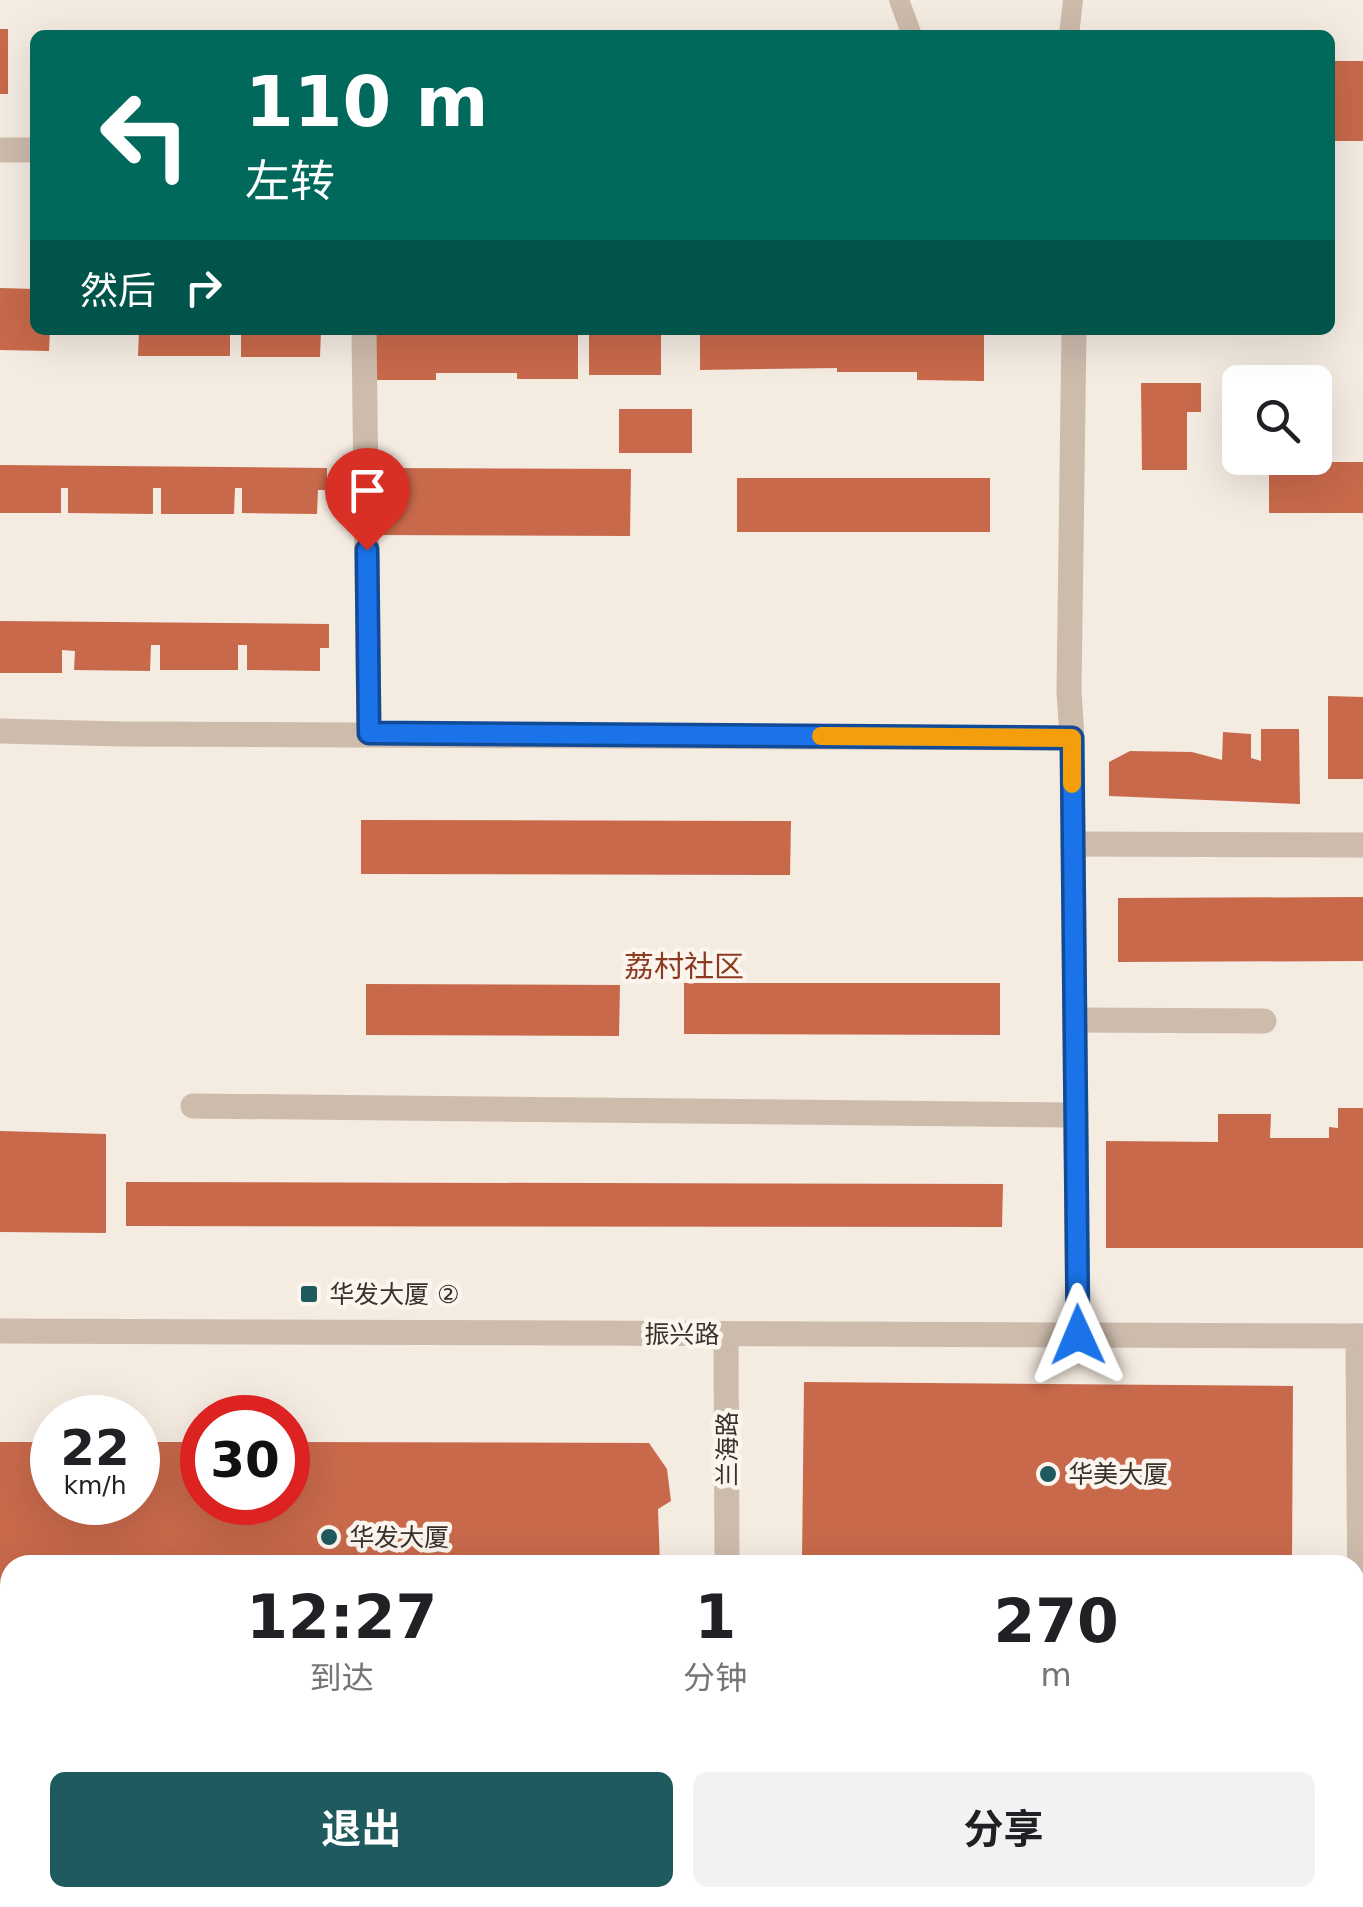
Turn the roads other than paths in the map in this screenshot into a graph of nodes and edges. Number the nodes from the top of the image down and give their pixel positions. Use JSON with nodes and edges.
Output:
{"nodes":[{"id":1,"x":898,"y":0,"type":"edge"},
{"id":2,"x":1072,"y":0,"type":"edge"},
{"id":3,"x":910,"y":30,"type":"edge"},
{"id":4,"x":1070,"y":30,"type":"edge"},
{"id":5,"x":0,"y":150,"type":"edge"},
{"id":6,"x":30,"y":150,"type":"edge"},
{"id":7,"x":364,"y":335,"type":"edge"},
{"id":8,"x":1074,"y":335,"type":"edge"},
{"id":9,"x":0,"y":731,"type":"edge"},
{"id":10,"x":369,"y":733,"type":"junction"},
{"id":11,"x":1072,"y":738,"type":"junction"},
{"id":12,"x":1073,"y":844,"type":"junction"},
{"id":13,"x":1363,"y":844,"type":"edge"},
{"id":14,"x":1075,"y":1020,"type":"junction"},
{"id":15,"x":1264,"y":1021,"type":"dead end"},
{"id":16,"x":194,"y":1106,"type":"dead end"},
{"id":17,"x":1076,"y":1115,"type":"junction"},
{"id":18,"x":0,"y":1331,"type":"edge"},
{"id":19,"x":726,"y":1334,"type":"junction"},
{"id":20,"x":1078,"y":1335,"type":"junction"},
{"id":21,"x":1361,"y":1336,"type":"edge"},
{"id":22,"x":727,"y":1555,"type":"edge"},
{"id":23,"x":1362,"y":1555,"type":"edge"}],
"edges":[{"from":1,"to":3,"type":"lane"},
{"from":2,"to":4,"type":"lane"},
{"from":5,"to":6,"type":"street"},
{"from":7,"to":10,"type":"street"},
{"from":8,"to":11,"type":"street"},
{"from":9,"to":10,"type":"street"},
{"from":10,"to":11,"type":"street"},
{"from":11,"to":12,"type":"street"},
{"from":12,"to":13,"type":"street"},
{"from":12,"to":14,"type":"street"},
{"from":14,"to":15,"type":"street"},
{"from":14,"to":17,"type":"street"},
{"from":16,"to":17,"type":"street"},
{"from":17,"to":20,"type":"street"},
{"from":18,"to":19,"type":"street","name":"振兴路"},
{"from":19,"to":20,"type":"street","name":"振兴路"},
{"from":19,"to":22,"type":"street","name":"兰海路"},
{"from":20,"to":21,"type":"street","name":"振兴路"},
{"from":21,"to":23,"type":"street"}]}
